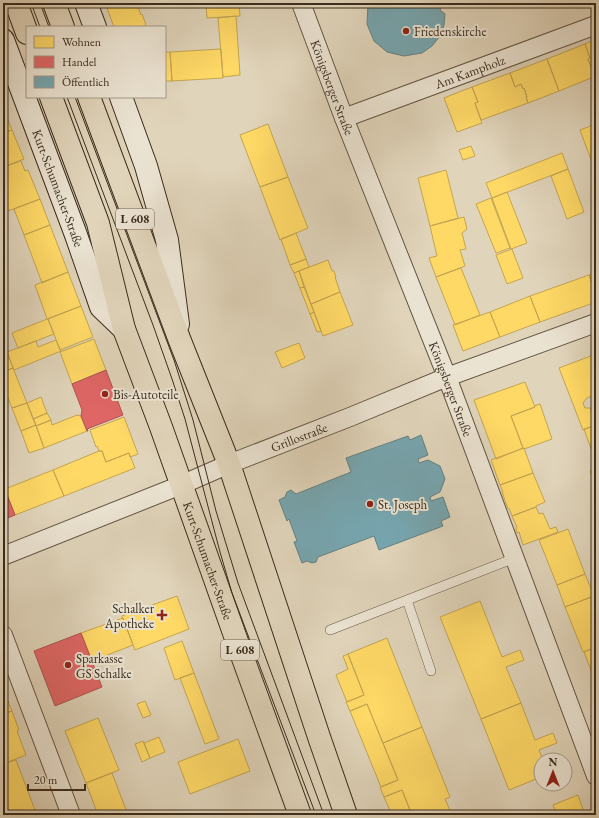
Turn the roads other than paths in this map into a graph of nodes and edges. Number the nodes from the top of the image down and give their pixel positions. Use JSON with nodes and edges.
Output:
{"nodes":[{"id":1,"x":16,"y":3,"type":"edge"},
{"id":2,"x":54,"y":3,"type":"edge"},
{"id":3,"x":86,"y":3,"type":"edge"},
{"id":4,"x":301,"y":3,"type":"edge"},
{"id":5,"x":596,"y":25,"type":"edge"},
{"id":6,"x":63,"y":26,"type":"edge"},
{"id":7,"x":94,"y":26,"type":"edge"},
{"id":8,"x":26,"y":30,"type":"edge"},
{"id":9,"x":3,"y":40,"type":"edge"},
{"id":10,"x":51,"y":98,"type":"edge"},
{"id":11,"x":89,"y":98,"type":"edge"},
{"id":12,"x":121,"y":98,"type":"edge"},
{"id":13,"x":344,"y":118,"type":"junction"},
{"id":14,"x":596,"y":323,"type":"edge"},
{"id":15,"x":124,"y":329,"type":"junction"},
{"id":16,"x":180,"y":341,"type":"junction"},
{"id":17,"x":447,"y":377,"type":"junction"},
{"id":18,"x":229,"y":464,"type":"junction"},
{"id":19,"x":181,"y":485,"type":"junction"},
{"id":20,"x":3,"y":556,"type":"edge"},
{"id":21,"x":514,"y":558,"type":"junction"},
{"id":22,"x":407,"y":600,"type":"junction"},
{"id":23,"x":330,"y":630,"type":"dead end"},
{"id":24,"x":3,"y":635,"type":"edge"},
{"id":25,"x":431,"y":671,"type":"dead end"},
{"id":26,"x":591,"y":748,"type":"edge"},
{"id":27,"x":596,"y":776,"type":"edge"},
{"id":28,"x":71,"y":815,"type":"edge"},
{"id":29,"x":300,"y":815,"type":"edge"},
{"id":30,"x":346,"y":815,"type":"edge"}],
"edges":[{"from":1,"to":8,"type":"main road"},
{"from":2,"to":6,"type":"main road"},
{"from":3,"to":7,"type":"street"},
{"from":4,"to":13,"type":"street","name":"Königsberger Straße"},
{"from":5,"to":13,"type":"street","name":"Am Kampholz"},
{"from":9,"to":15,"type":"street","name":"Kurt-Schumacher-Straße"},
{"from":10,"to":15,"type":"main road","name":"Kurt-Schumacher-Straße","number":"L 608"},
{"from":11,"to":16,"type":"main road","number":"L 608"},
{"from":12,"to":16,"type":"street"},
{"from":13,"to":17,"type":"street","name":"Königsberger Straße"},
{"from":14,"to":17,"type":"street","name":"Grillostraße"},
{"from":15,"to":19,"type":"main road","name":"Kurt-Schumacher-Straße","number":"L 608"},
{"from":16,"to":18,"type":"main road","number":"L 608"},
{"from":17,"to":18,"type":"street","name":"Grillostraße"},
{"from":17,"to":21,"type":"street","name":"Königsberger Straße"},
{"from":18,"to":19,"type":"street","name":"Grillostraße"},
{"from":18,"to":30,"type":"main road","number":"L 608"},
{"from":19,"to":20,"type":"street","name":"Grillostraße"},
{"from":19,"to":29,"type":"main road","name":"Kurt-Schumacher-Straße","number":"L 608"},
{"from":21,"to":22,"type":"lane"},
{"from":21,"to":26,"type":"street","name":"Königsberger Straße"},
{"from":22,"to":23,"type":"lane"},
{"from":22,"to":25,"type":"lane"},
{"from":24,"to":28,"type":"street"},
{"from":26,"to":27,"type":"street","name":"Königsberger Straße"}]}
